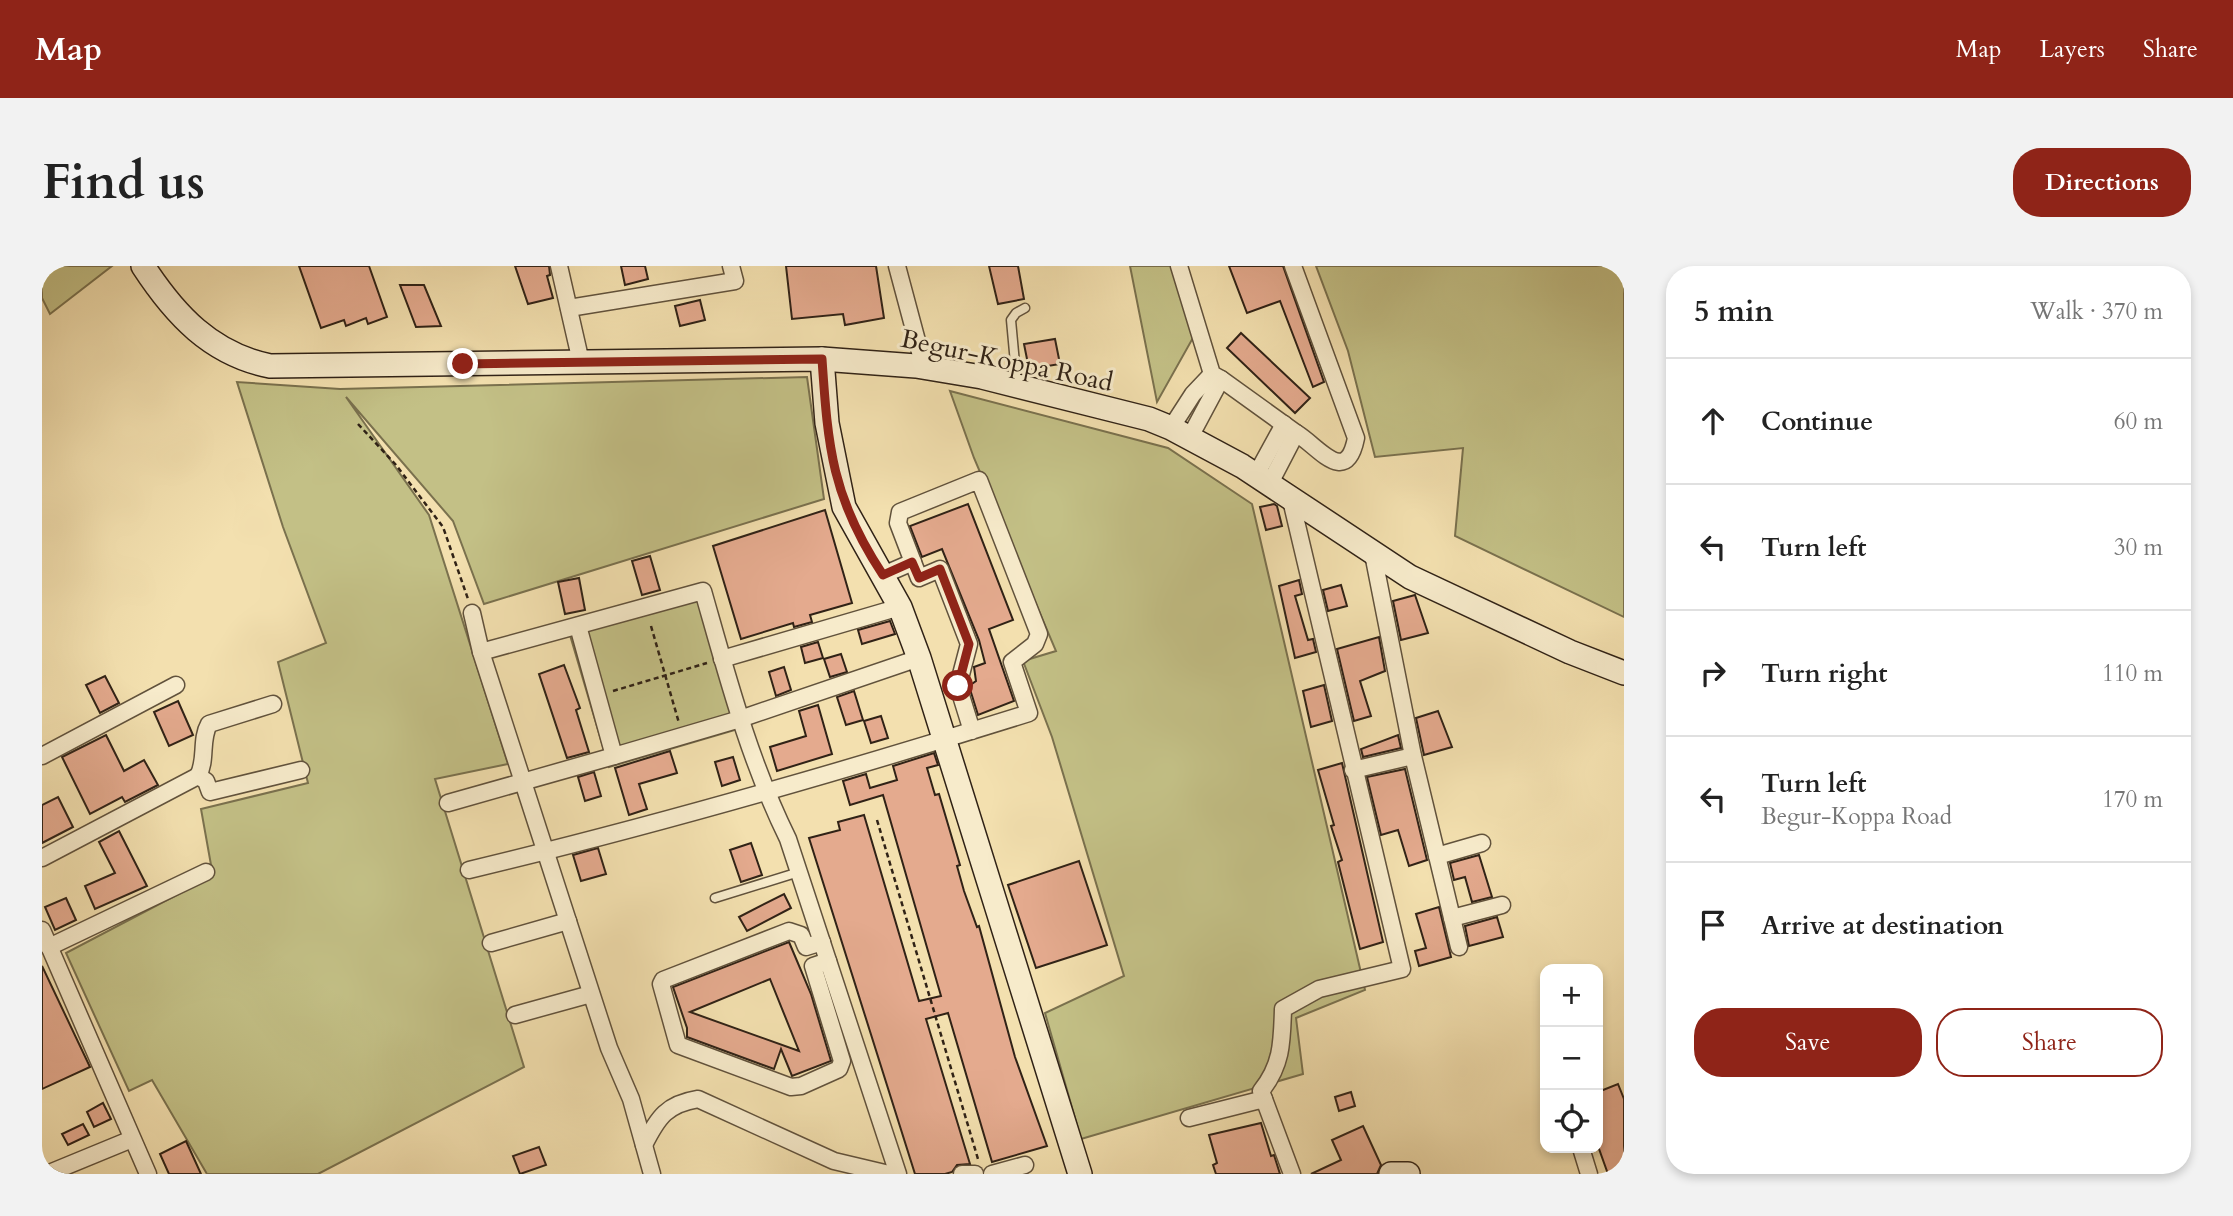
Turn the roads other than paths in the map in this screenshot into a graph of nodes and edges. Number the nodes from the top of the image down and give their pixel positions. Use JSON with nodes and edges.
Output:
{"nodes":[{"id":1,"x":143,"y":266,"type":"edge"},
{"id":2,"x":559,"y":266,"type":"edge"},
{"id":3,"x":731,"y":266,"type":"edge"},
{"id":4,"x":897,"y":266,"type":"edge"},
{"id":5,"x":1179,"y":266,"type":"edge"},
{"id":6,"x":1293,"y":266,"type":"edge"},
{"id":7,"x":569,"y":308,"type":"junction"},
{"id":8,"x":1025,"y":308,"type":"dead end"},
{"id":9,"x":822,"y":359,"type":"junction"},
{"id":10,"x":581,"y":362,"type":"junction"},
{"id":11,"x":924,"y":367,"type":"junction"},
{"id":12,"x":1216,"y":376,"type":"junction"},
{"id":13,"x":1017,"y":385,"type":"junction"},
{"id":14,"x":1290,"y":428,"type":"junction"},
{"id":15,"x":1181,"y":432,"type":"junction"},
{"id":16,"x":1262,"y":480,"type":"junction"},
{"id":17,"x":1291,"y":500,"type":"junction"},
{"id":18,"x":1373,"y":554,"type":"junction"},
{"id":19,"x":912,"y":562,"type":"junction"},
{"id":20,"x":883,"y":575,"type":"junction"},
{"id":21,"x":900,"y":607,"type":"junction"},
{"id":22,"x":472,"y":613,"type":"road end"},
{"id":23,"x":578,"y":626,"type":"junction"},
{"id":24,"x":481,"y":652,"type":"junction"},
{"id":25,"x":919,"y":658,"type":"junction"},
{"id":26,"x":722,"y":659,"type":"junction"},
{"id":27,"x":1624,"y":673,"type":"edge"},
{"id":28,"x":176,"y":685,"type":"dead end"},
{"id":29,"x":273,"y":704,"type":"dead end"},
{"id":30,"x":740,"y":719,"type":"junction"},
{"id":31,"x":972,"y":731,"type":"junction"},
{"id":32,"x":946,"y":739,"type":"junction"},
{"id":33,"x":42,"y":756,"type":"edge"},
{"id":34,"x":614,"y":756,"type":"junction"},
{"id":35,"x":1413,"y":756,"type":"junction"},
{"id":36,"x":301,"y":769,"type":"dead end"},
{"id":37,"x":1353,"y":770,"type":"junction"},
{"id":38,"x":198,"y":776,"type":"junction"},
{"id":39,"x":523,"y":782,"type":"junction"},
{"id":40,"x":764,"y":790,"type":"junction"},
{"id":41,"x":448,"y":803,"type":"dead end"},
{"id":42,"x":1482,"y":844,"type":"dead end"},
{"id":43,"x":545,"y":852,"type":"junction"},
{"id":44,"x":1437,"y":856,"type":"junction"},
{"id":45,"x":42,"y":858,"type":"edge"},
{"id":46,"x":469,"y":870,"type":"dead end"},
{"id":47,"x":206,"y":872,"type":"dead end"},
{"id":48,"x":799,"y":872,"type":"junction"},
{"id":49,"x":715,"y":898,"type":"dead end"},
{"id":50,"x":1502,"y":905,"type":"dead end"},
{"id":51,"x":1452,"y":918,"type":"junction"},
{"id":52,"x":568,"y":921,"type":"junction"},
{"id":53,"x":42,"y":930,"type":"edge"},
{"id":54,"x":491,"y":943,"type":"dead end"},
{"id":55,"x":814,"y":945,"type":"junction"},
{"id":56,"x":49,"y":947,"type":"junction"},
{"id":57,"x":1459,"y":947,"type":"dead end"},
{"id":58,"x":821,"y":964,"type":"junction"},
{"id":59,"x":591,"y":994,"type":"junction"},
{"id":60,"x":515,"y":1015,"type":"dead end"},
{"id":61,"x":1264,"y":1099,"type":"junction"},
{"id":62,"x":1189,"y":1118,"type":"dead end"},
{"id":63,"x":132,"y":1139,"type":"junction"},
{"id":64,"x":644,"y":1145,"type":"junction"},
{"id":65,"x":1583,"y":1153,"type":"edge"},
{"id":66,"x":1025,"y":1165,"type":"dead end"},
{"id":67,"x":982,"y":1170,"type":"edge"},
{"id":68,"x":47,"y":1174,"type":"edge"},
{"id":69,"x":148,"y":1174,"type":"edge"},
{"id":70,"x":652,"y":1174,"type":"edge"},
{"id":71,"x":889,"y":1174,"type":"edge"},
{"id":72,"x":898,"y":1174,"type":"edge"},
{"id":73,"x":962,"y":1174,"type":"edge"},
{"id":74,"x":1080,"y":1174,"type":"edge"},
{"id":75,"x":1292,"y":1174,"type":"edge"},
{"id":76,"x":1391,"y":1174,"type":"edge"},
{"id":77,"x":1408,"y":1174,"type":"edge"},
{"id":78,"x":1589,"y":1174,"type":"edge"}],
"edges":[{"from":1,"to":10,"type":"main road","name":"Begur-Koppa Road"},
{"from":2,"to":7,"type":"street"},
{"from":3,"to":7,"type":"street"},
{"from":4,"to":11,"type":"street"},
{"from":5,"to":12,"type":"street"},
{"from":6,"to":14,"type":"street"},
{"from":7,"to":10,"type":"street"},
{"from":8,"to":13,"type":"lane"},
{"from":9,"to":10,"type":"main road","name":"Begur-Koppa Road"},
{"from":9,"to":11,"type":"main road","name":"Begur-Koppa Road"},
{"from":9,"to":20,"type":"main road"},
{"from":11,"to":13,"type":"main road","name":"Begur-Koppa Road"},
{"from":12,"to":14,"type":"street"},
{"from":12,"to":15,"type":"street"},
{"from":13,"to":15,"type":"main road","name":"Begur-Koppa Road"},
{"from":14,"to":16,"type":"street"},
{"from":15,"to":16,"type":"main road","name":"Begur-Koppa Road"},
{"from":16,"to":17,"type":"main road","name":"Begur-Koppa Road"},
{"from":17,"to":18,"type":"main road","name":"Begur-Koppa Road"},
{"from":17,"to":37,"type":"street"},
{"from":18,"to":27,"type":"main road","name":"Begur-Koppa Road"},
{"from":18,"to":35,"type":"street"},
{"from":19,"to":20,"type":"street"},
{"from":19,"to":31,"type":"street"},
{"from":19,"to":31,"type":"street"},
{"from":20,"to":21,"type":"main road"},
{"from":21,"to":25,"type":"main road"},
{"from":21,"to":26,"type":"street"},
{"from":22,"to":24,"type":"street"},
{"from":23,"to":24,"type":"street"},
{"from":23,"to":26,"type":"street"},
{"from":23,"to":34,"type":"street"},
{"from":24,"to":39,"type":"street"},
{"from":25,"to":30,"type":"street"},
{"from":25,"to":32,"type":"main road"},
{"from":26,"to":30,"type":"street"},
{"from":28,"to":33,"type":"street"},
{"from":29,"to":38,"type":"street"},
{"from":30,"to":34,"type":"street"},
{"from":30,"to":40,"type":"street"},
{"from":31,"to":32,"type":"street"},
{"from":32,"to":40,"type":"street"},
{"from":32,"to":74,"type":"main road"},
{"from":34,"to":39,"type":"street"},
{"from":35,"to":37,"type":"street"},
{"from":35,"to":44,"type":"street"},
{"from":36,"to":38,"type":"street"},
{"from":37,"to":61,"type":"street"},
{"from":38,"to":45,"type":"street"},
{"from":39,"to":41,"type":"street"},
{"from":39,"to":43,"type":"street"},
{"from":40,"to":43,"type":"street"},
{"from":40,"to":48,"type":"street"},
{"from":42,"to":44,"type":"street"},
{"from":43,"to":46,"type":"street"},
{"from":43,"to":52,"type":"street"},
{"from":44,"to":51,"type":"street"},
{"from":47,"to":56,"type":"street"},
{"from":48,"to":49,"type":"lane"},
{"from":48,"to":55,"type":"street"},
{"from":50,"to":51,"type":"street"},
{"from":51,"to":57,"type":"street"},
{"from":52,"to":54,"type":"street"},
{"from":52,"to":59,"type":"street"},
{"from":53,"to":56,"type":"street"},
{"from":55,"to":58,"type":"street"},
{"from":55,"to":58,"type":"street"},
{"from":56,"to":63,"type":"street"},
{"from":58,"to":72,"type":"street"},
{"from":59,"to":60,"type":"street"},
{"from":59,"to":64,"type":"street"},
{"from":61,"to":62,"type":"street"},
{"from":61,"to":75,"type":"street"},
{"from":63,"to":68,"type":"street"},
{"from":63,"to":69,"type":"street"},
{"from":64,"to":70,"type":"street"},
{"from":64,"to":71,"type":"street"},
{"from":65,"to":78,"type":"street"},
{"from":66,"to":67,"type":"street"},
{"from":67,"to":73,"type":"street"},
{"from":76,"to":77,"type":"main road"}]}
